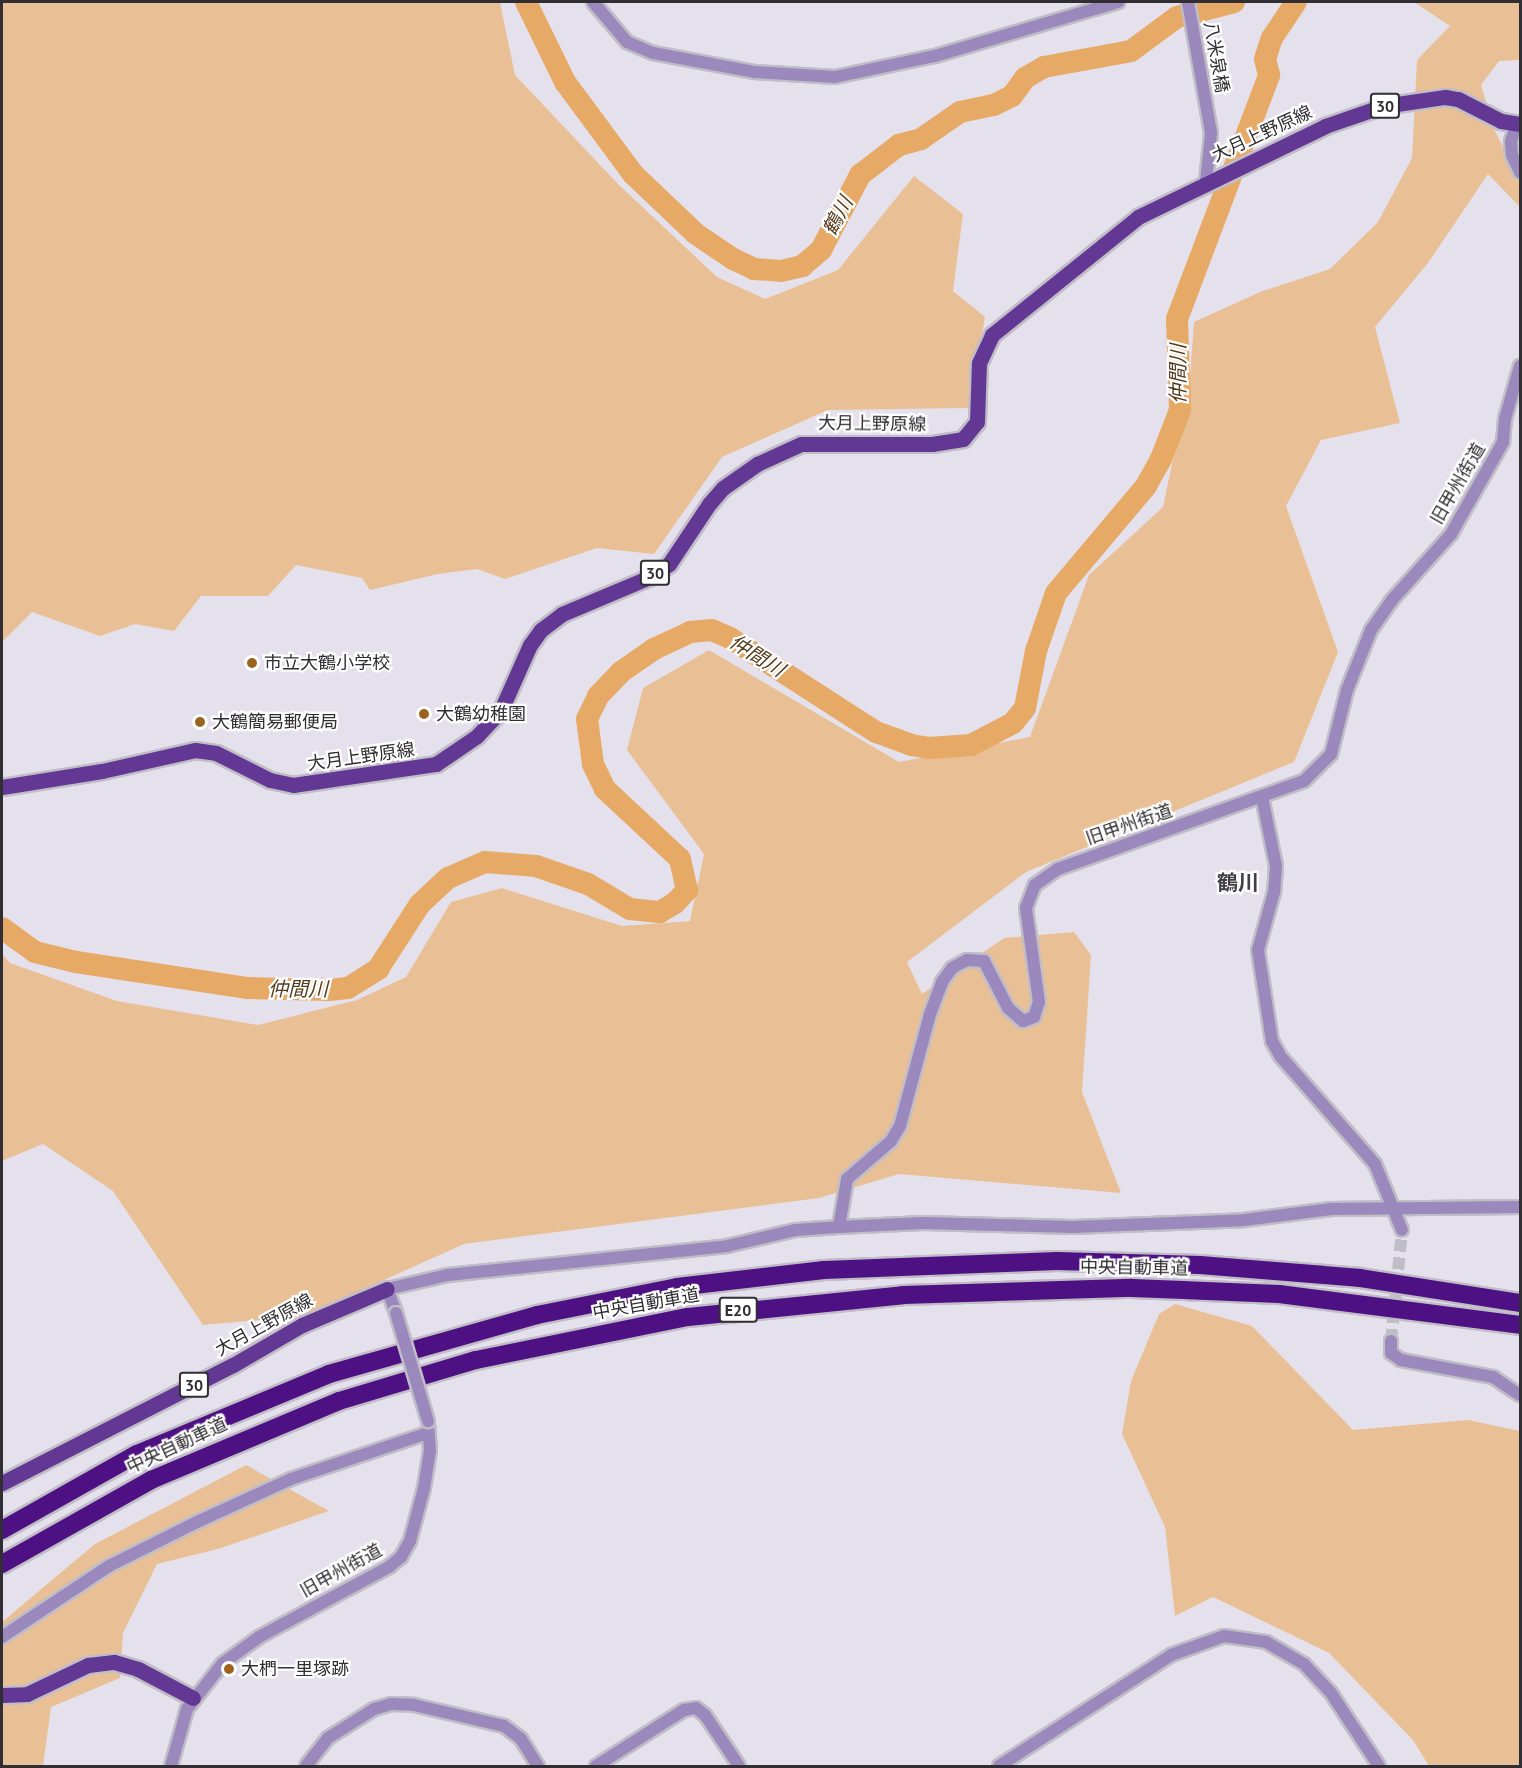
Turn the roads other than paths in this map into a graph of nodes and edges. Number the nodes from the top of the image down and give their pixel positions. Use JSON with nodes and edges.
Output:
{"nodes":[{"id":1,"x":593,"y":2,"type":"edge"},
{"id":2,"x":1118,"y":2,"type":"edge"},
{"id":3,"x":1188,"y":2,"type":"edge"},
{"id":4,"x":1519,"y":123,"type":"edge"},
{"id":5,"x":1521,"y":172,"type":"edge"},
{"id":6,"x":1211,"y":180,"type":"junction"},
{"id":7,"x":1521,"y":366,"type":"edge"},
{"id":8,"x":2,"y":787,"type":"edge"},
{"id":9,"x":1262,"y":797,"type":"junction"},
{"id":10,"x":1395,"y":1206,"type":"junction"},
{"id":11,"x":1521,"y":1207,"type":"edge"},
{"id":12,"x":839,"y":1227,"type":"junction"},
{"id":13,"x":1402,"y":1230,"type":"tunnel mouth"},
{"id":14,"x":387,"y":1289,"type":"junction"},
{"id":15,"x":1521,"y":1303,"type":"edge"},
{"id":16,"x":1521,"y":1325,"type":"edge"},
{"id":17,"x":1391,"y":1341,"type":"tunnel mouth"},
{"id":18,"x":1521,"y":1395,"type":"edge"},
{"id":19,"x":428,"y":1427,"type":"junction"},
{"id":20,"x":2,"y":1483,"type":"edge"},
{"id":21,"x":2,"y":1530,"type":"edge"},
{"id":22,"x":2,"y":1563,"type":"edge"},
{"id":23,"x":2,"y":1638,"type":"edge"},
{"id":24,"x":2,"y":1695,"type":"edge"},
{"id":25,"x":193,"y":1698,"type":"junction"},
{"id":26,"x":1006,"y":1765,"type":"edge"},
{"id":27,"x":171,"y":1767,"type":"edge"},
{"id":28,"x":306,"y":1767,"type":"edge"},
{"id":29,"x":538,"y":1767,"type":"edge"},
{"id":30,"x":596,"y":1767,"type":"edge"},
{"id":31,"x":739,"y":1767,"type":"edge"},
{"id":32,"x":1379,"y":1767,"type":"edge"}],
"edges":[{"from":1,"to":2,"type":"street"},
{"from":3,"to":6,"type":"street","name":"八米泉橋"},
{"from":4,"to":5,"type":"street"},
{"from":4,"to":6,"type":"main road","name":"大月上野原線","number":"30"},
{"from":6,"to":8,"type":"main road","name":"大月上野原線","number":"30"},
{"from":7,"to":9,"type":"street","name":"旧甲州街道"},
{"from":9,"to":10,"type":"street"},
{"from":9,"to":12,"type":"street","name":"旧甲州街道"},
{"from":10,"to":11,"type":"street"},
{"from":10,"to":12,"type":"street"},
{"from":10,"to":13,"type":"street"},
{"from":12,"to":14,"type":"street"},
{"from":14,"to":19,"type":"street","name":"旧甲州街道","bridge":true},
{"from":14,"to":20,"type":"main road","name":"大月上野原線","number":"30"},
{"from":15,"to":21,"type":"highway","name":"中央自動車道","number":"E20"},
{"from":16,"to":22,"type":"highway","name":"中央自動車道","number":"E20"},
{"from":17,"to":18,"type":"street"},
{"from":19,"to":23,"type":"street"},
{"from":19,"to":25,"type":"street","name":"旧甲州街道"},
{"from":24,"to":25,"type":"main road"},
{"from":25,"to":27,"type":"street","name":"旧甲州街道"},
{"from":26,"to":32,"type":"street"},
{"from":28,"to":29,"type":"street"},
{"from":30,"to":31,"type":"street"}]}
